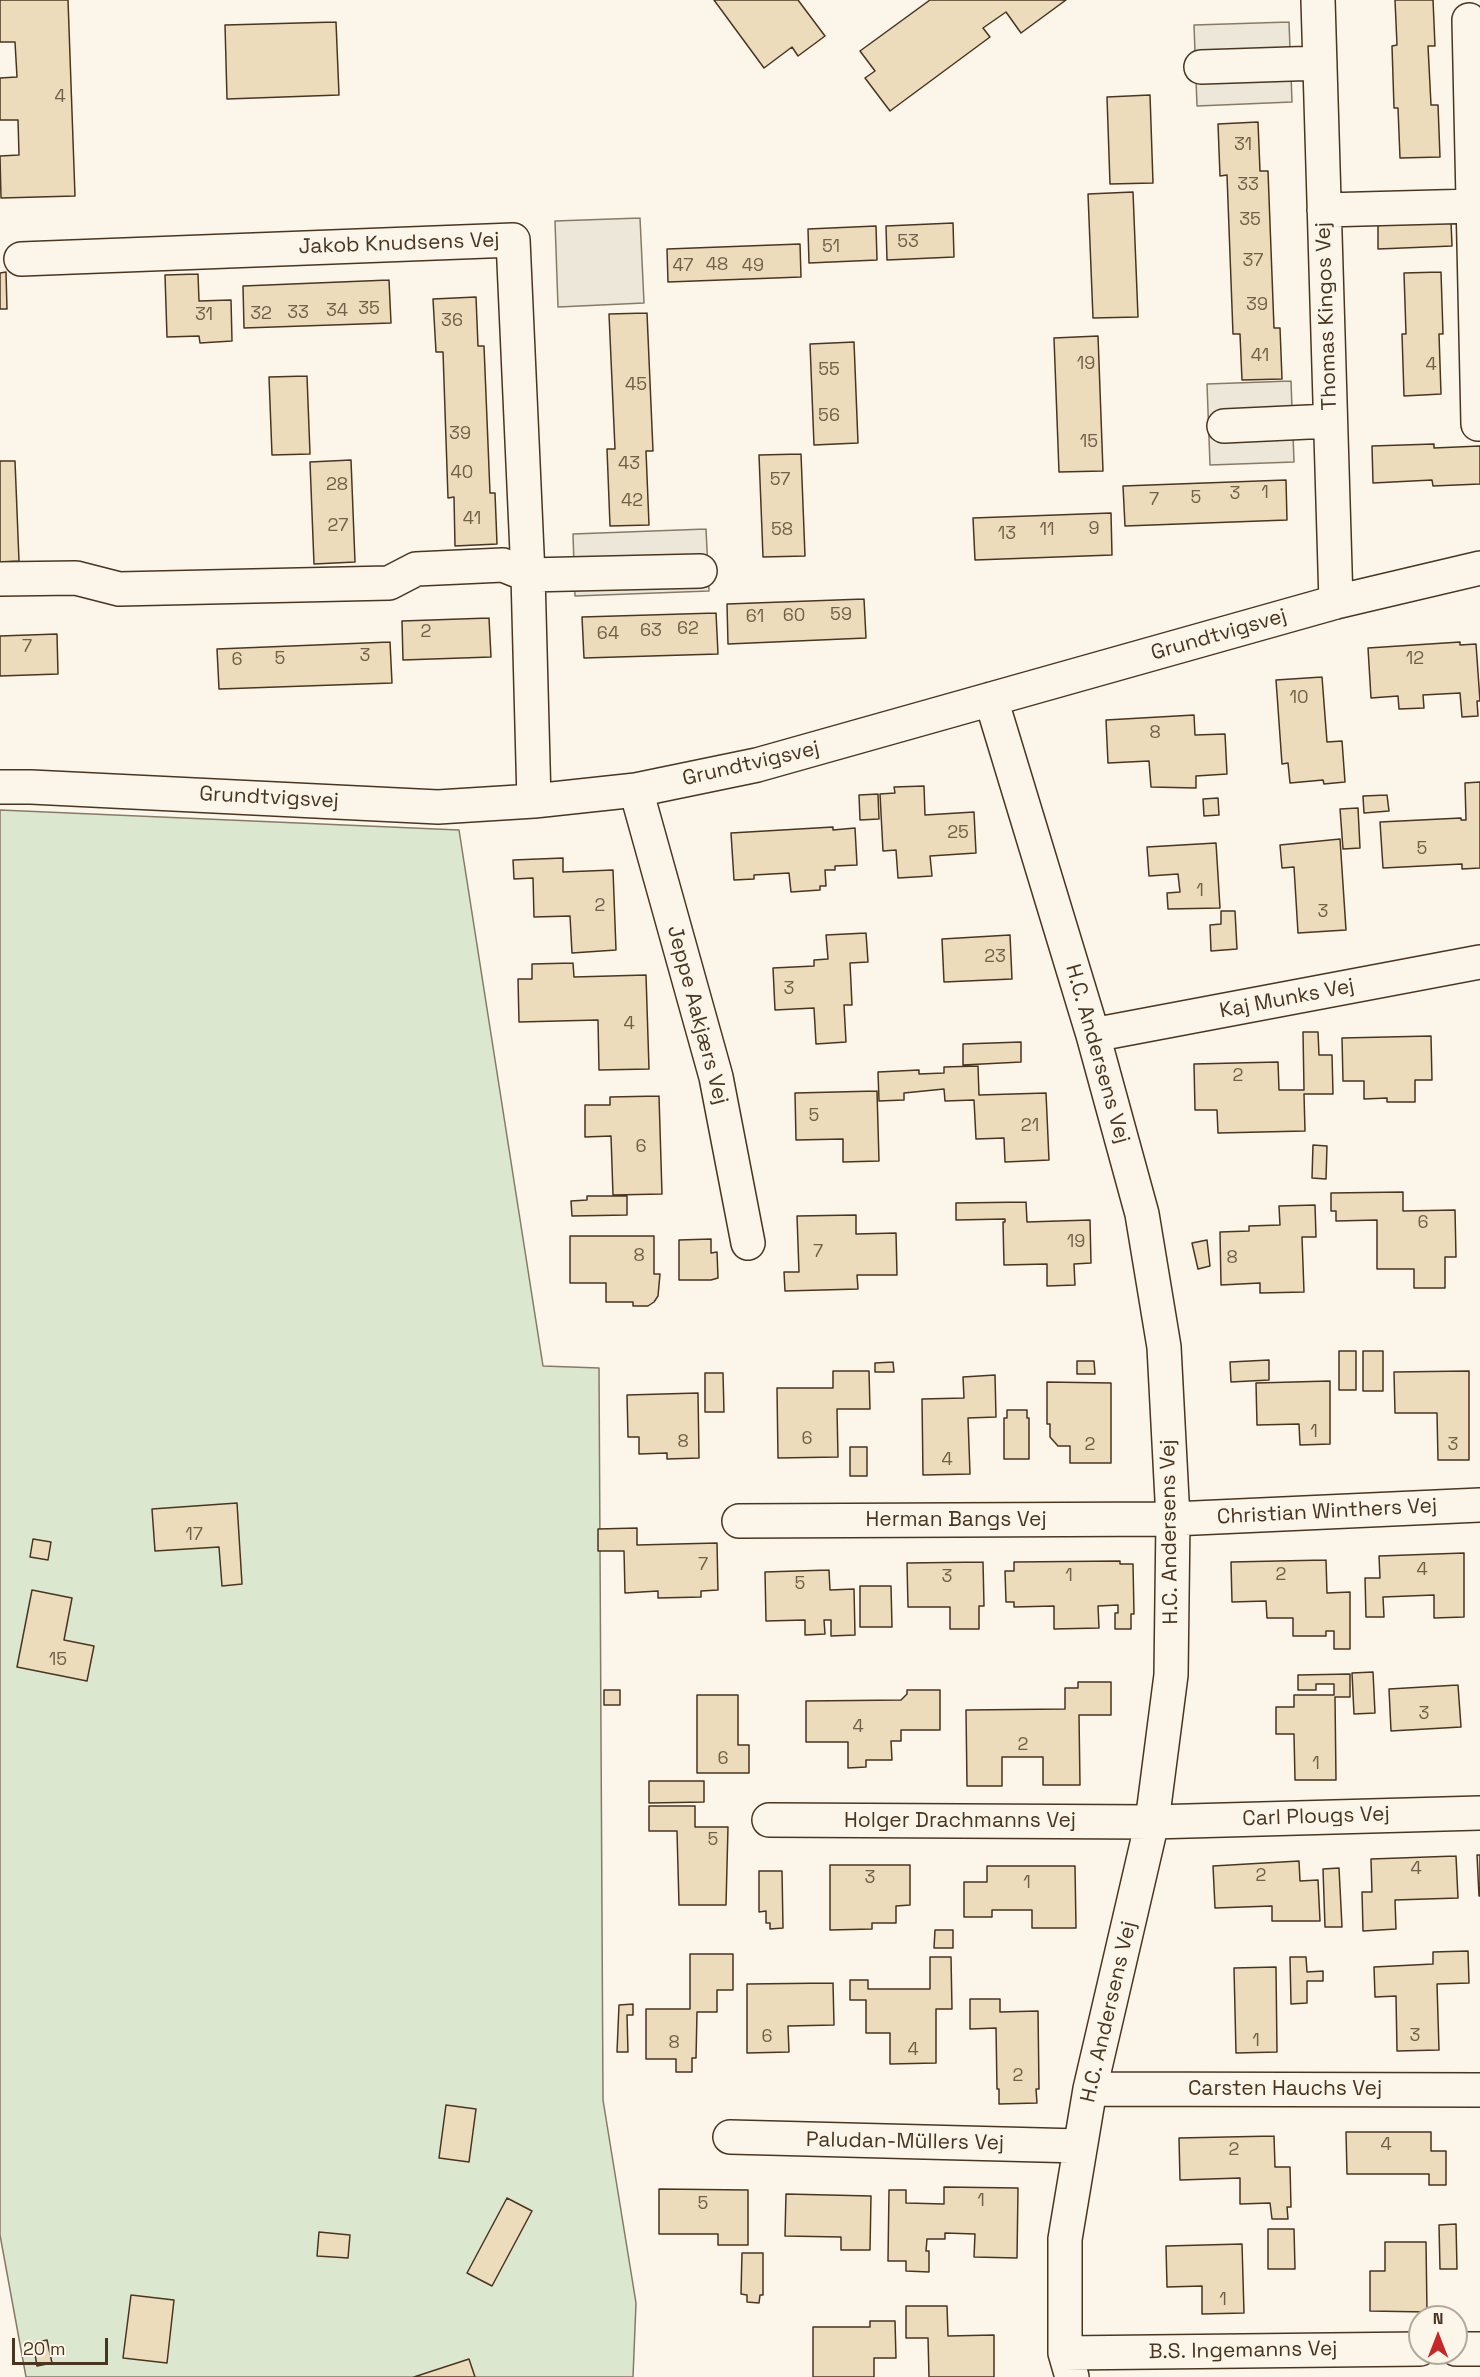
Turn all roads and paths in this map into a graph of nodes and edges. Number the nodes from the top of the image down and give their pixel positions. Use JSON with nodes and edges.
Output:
{"nodes":[{"id":1,"x":1318,"y":0,"type":"edge"},
{"id":2,"x":1469,"y":20,"type":"dead end"},
{"id":3,"x":1320,"y":63,"type":"junction"},
{"id":4,"x":1201,"y":67,"type":"dead end"},
{"id":5,"x":1475,"y":206,"type":"junction"},
{"id":6,"x":1324,"y":210,"type":"junction"},
{"id":7,"x":21,"y":259,"type":"dead end"},
{"id":8,"x":1330,"y":421,"type":"junction"},
{"id":9,"x":1478,"y":424,"type":"dead end"},
{"id":10,"x":1224,"y":426,"type":"dead end"},
{"id":11,"x":1480,"y":568,"type":"edge"},
{"id":12,"x":700,"y":571,"type":"dead end"},
{"id":13,"x":528,"y":575,"type":"junction"},
{"id":14,"x":0,"y":579,"type":"edge"},
{"id":15,"x":1336,"y":602,"type":"junction"},
{"id":16,"x":991,"y":699,"type":"junction"},
{"id":17,"x":0,"y":787,"type":"edge"},
{"id":18,"x":636,"y":790,"type":"junction"},
{"id":19,"x":534,"y":801,"type":"junction"},
{"id":20,"x":1480,"y":962,"type":"edge"},
{"id":21,"x":1093,"y":1035,"type":"junction"},
{"id":22,"x":748,"y":1243,"type":"dead end"},
{"id":23,"x":1480,"y":1505,"type":"edge"},
{"id":24,"x":1173,"y":1519,"type":"junction"},
{"id":25,"x":739,"y":1521,"type":"dead end"},
{"id":26,"x":1480,"y":1813,"type":"edge"},
{"id":27,"x":769,"y":1820,"type":"dead end"},
{"id":28,"x":1152,"y":1822,"type":"junction"},
{"id":29,"x":1090,"y":2089,"type":"junction"},
{"id":30,"x":1480,"y":2090,"type":"edge"},
{"id":31,"x":730,"y":2137,"type":"dead end"},
{"id":32,"x":1080,"y":2146,"type":"junction"},
{"id":33,"x":1408,"y":2350,"type":"edge"},
{"id":34,"x":1069,"y":2365,"type":"edge"}],
"edges":[{"from":1,"to":3,"type":"street","name":"Thomas Kingos Vej"},
{"from":2,"to":5,"type":"street"},
{"from":3,"to":4,"type":"street"},
{"from":3,"to":6,"type":"street","name":"Thomas Kingos Vej"},
{"from":5,"to":6,"type":"street","name":"Thomas Kingos Vej"},
{"from":5,"to":9,"type":"street"},
{"from":6,"to":8,"type":"street","name":"Thomas Kingos Vej"},
{"from":7,"to":13,"type":"street","name":"Jakob Knudsens Vej"},
{"from":8,"to":10,"type":"street","name":"Thomas Kingos Vej"},
{"from":8,"to":15,"type":"street","name":"Thomas Kingos Vej"},
{"from":11,"to":15,"type":"street","name":"Grundtvigsvej"},
{"from":12,"to":13,"type":"street"},
{"from":13,"to":14,"type":"street"},
{"from":13,"to":19,"type":"street","name":"Jakob Knudsens Vej"},
{"from":15,"to":16,"type":"street","name":"Grundtvigsvej"},
{"from":16,"to":18,"type":"street","name":"Grundtvigsvej"},
{"from":16,"to":21,"type":"street","name":"H.C. Andersens Vej"},
{"from":17,"to":19,"type":"street","name":"Grundtvigsvej"},
{"from":18,"to":19,"type":"street","name":"Grundtvigsvej"},
{"from":18,"to":22,"type":"street","name":"Jeppe Aakjærs Vej"},
{"from":20,"to":21,"type":"street","name":"Kaj Munks Vej"},
{"from":21,"to":24,"type":"street","name":"H.C. Andersens Vej"},
{"from":23,"to":24,"type":"street","name":"Christian Winthers Vej"},
{"from":24,"to":25,"type":"street","name":"Herman Bangs Vej"},
{"from":24,"to":28,"type":"street","name":"H.C. Andersens Vej"},
{"from":26,"to":28,"type":"street","name":"Carl Plougs Vej"},
{"from":27,"to":28,"type":"street","name":"Holger Drachmanns Vej"},
{"from":28,"to":29,"type":"street","name":"H.C. Andersens Vej"},
{"from":29,"to":30,"type":"street","name":"Carsten Hauchs Vej"},
{"from":29,"to":32,"type":"street","name":"H.C. Andersens Vej"},
{"from":31,"to":32,"type":"street","name":"Paludan-Müllers Vej"},
{"from":32,"to":34,"type":"street","name":"H.C. Andersens Vej"},
{"from":33,"to":34,"type":"street","name":"B.S. Ingemanns Vej"}]}
